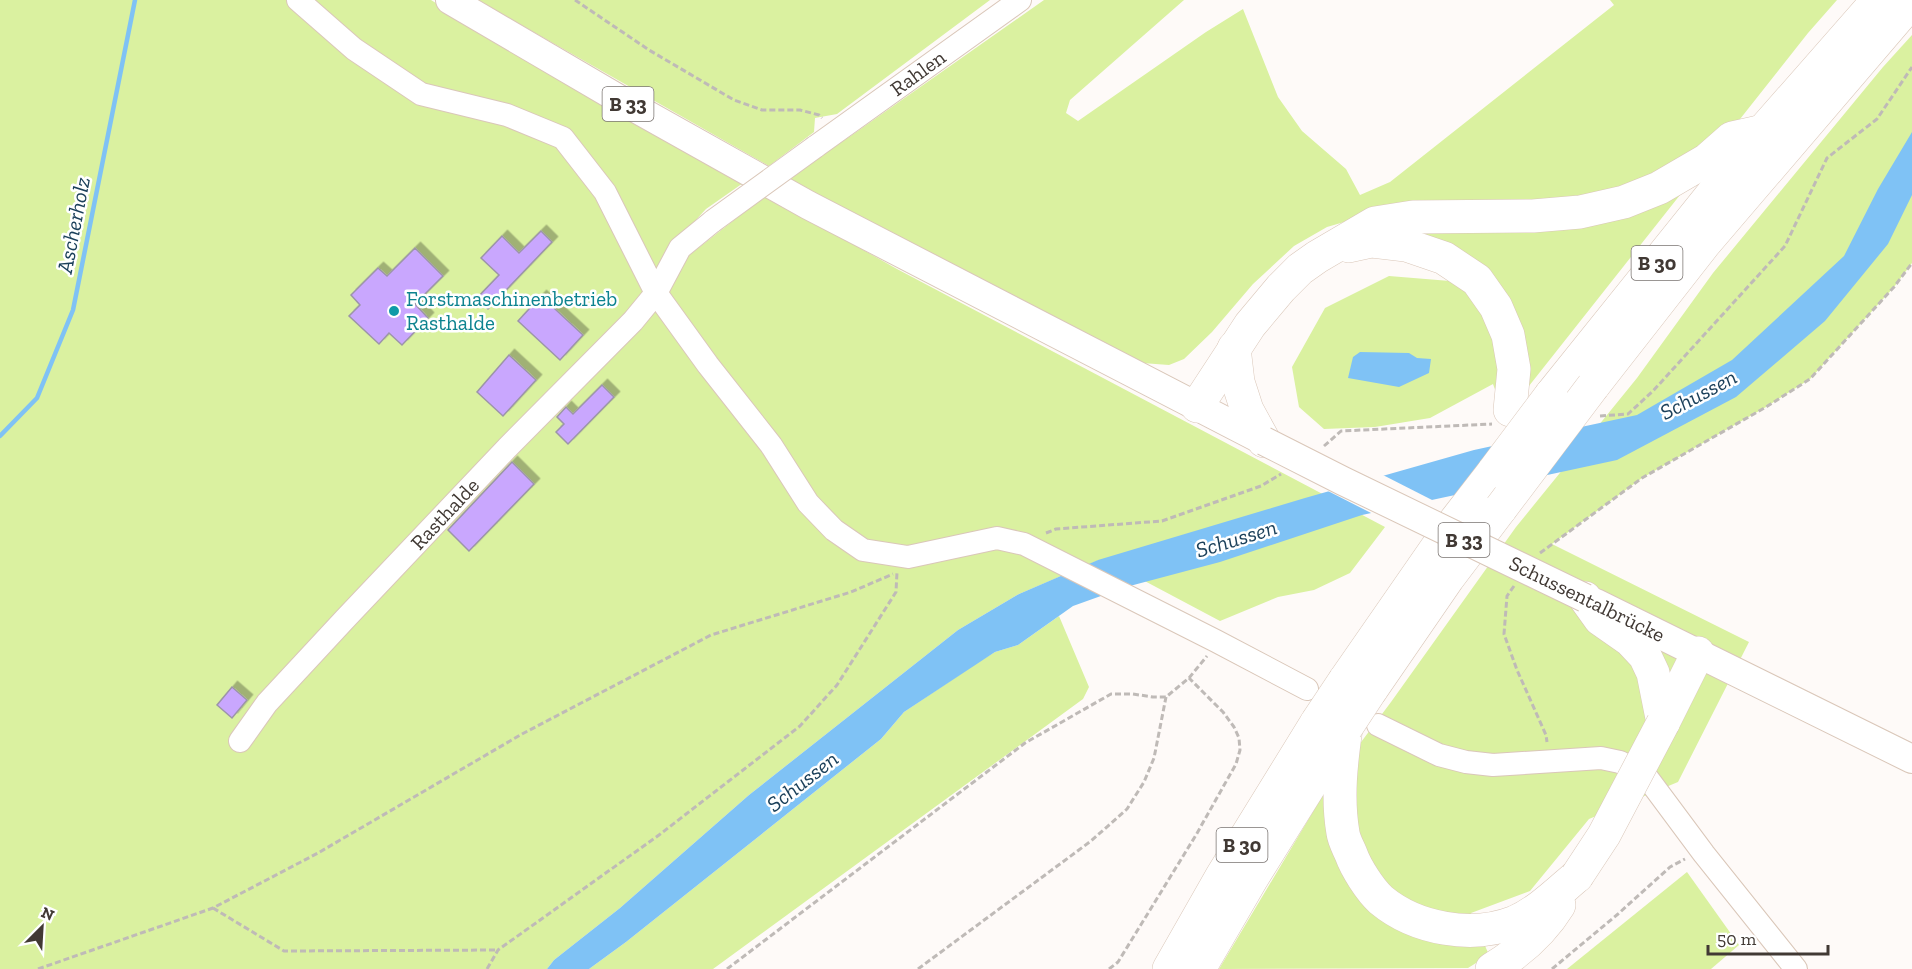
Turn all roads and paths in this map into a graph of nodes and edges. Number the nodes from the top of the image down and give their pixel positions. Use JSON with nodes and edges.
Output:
{"nodes":[{"id":1,"x":298,"y":0,"type":"edge"},
{"id":2,"x":450,"y":0,"type":"edge"},
{"id":3,"x":575,"y":0,"type":"edge"},
{"id":4,"x":1020,"y":0,"type":"edge"},
{"id":5,"x":1878,"y":0,"type":"edge"},
{"id":6,"x":1912,"y":1,"type":"edge"},
{"id":7,"x":837,"y":131,"type":"junction"},
{"id":8,"x":1763,"y":131,"type":"junction"},
{"id":9,"x":713,"y":220,"type":"joint"},
{"id":10,"x":1332,"y":249,"type":"junction"},
{"id":11,"x":1912,"y":263,"type":"edge"},
{"id":12,"x":656,"y":292,"type":"junction"},
{"id":13,"x":1234,"y":348,"type":"junction"},
{"id":14,"x":1197,"y":406,"type":"junction"},
{"id":15,"x":1264,"y":441,"type":"junction"},
{"id":16,"x":1494,"y":471,"type":"junction"},
{"id":17,"x":1533,"y":559,"type":"dead end"},
{"id":18,"x":902,"y":565,"type":"junction"},
{"id":19,"x":1520,"y":578,"type":"dead end"},
{"id":20,"x":1585,"y":598,"type":"junction"},
{"id":21,"x":1216,"y":641,"type":"junction"},
{"id":22,"x":1698,"y":653,"type":"junction"},
{"id":23,"x":1189,"y":678,"type":"junction"},
{"id":24,"x":1358,"y":685,"type":"junction"},
{"id":25,"x":1307,"y":689,"type":"dead end"},
{"id":26,"x":1166,"y":697,"type":"junction"},
{"id":27,"x":1663,"y":723,"type":"junction"},
{"id":28,"x":1347,"y":725,"type":"junction"},
{"id":29,"x":240,"y":741,"type":"dead end"},
{"id":30,"x":1912,"y":759,"type":"edge"},
{"id":31,"x":1548,"y":761,"type":"junction"},
{"id":32,"x":1704,"y":854,"type":"junction"},
{"id":33,"x":1577,"y":876,"type":"junction"},
{"id":34,"x":213,"y":908,"type":"junction"},
{"id":35,"x":498,"y":950,"type":"junction"},
{"id":36,"x":1499,"y":965,"type":"edge"},
{"id":37,"x":38,"y":969,"type":"edge"},
{"id":38,"x":486,"y":969,"type":"edge"},
{"id":39,"x":727,"y":969,"type":"edge"},
{"id":40,"x":918,"y":969,"type":"edge"},
{"id":41,"x":1109,"y":969,"type":"edge"},
{"id":42,"x":1169,"y":969,"type":"edge"},
{"id":43,"x":1199,"y":969,"type":"edge"},
{"id":44,"x":1552,"y":969,"type":"edge"},
{"id":45,"x":1796,"y":969,"type":"edge"}],
"edges":[{"from":1,"to":12,"type":"street"},
{"from":2,"to":14,"type":"main road","number":"B 33"},
{"from":3,"to":7,"type":"path"},
{"from":4,"to":7,"type":"street","name":"Rahlen"},
{"from":5,"to":8,"type":"highway","number":"B 30"},
{"from":6,"to":24,"type":"highway","number":"B 30","bridge":true},
{"from":7,"to":9,"type":"street","name":"Rahlen","bridge":true},
{"from":8,"to":10,"type":"highway"},
{"from":8,"to":16,"type":"highway","number":"B 30","bridge":true},
{"from":9,"to":12,"type":"street","name":"Rasthalde"},
{"from":10,"to":13,"type":"highway"},
{"from":10,"to":16,"type":"highway"},
{"from":11,"to":17,"type":"path"},
{"from":12,"to":18,"type":"street"},
{"from":12,"to":29,"type":"street","name":"Rasthalde"},
{"from":13,"to":14,"type":"highway"},
{"from":13,"to":15,"type":"highway"},
{"from":14,"to":15,"type":"main road","name":"Schussentalbrücke","number":"B 33"},
{"from":15,"to":20,"type":"main road","name":"Schussentalbrücke","number":"B 33","bridge":true},
{"from":16,"to":24,"type":"highway","number":"B 30"},
{"from":18,"to":21,"type":"street"},
{"from":18,"to":34,"type":"path"},
{"from":18,"to":35,"type":"path"},
{"from":19,"to":31,"type":"path"},
{"from":20,"to":22,"type":"main road","name":"Schussentalbrücke","number":"B 33"},
{"from":20,"to":27,"type":"highway"},
{"from":21,"to":23,"type":"path"},
{"from":21,"to":25,"type":"street"},
{"from":22,"to":27,"type":"highway"},
{"from":22,"to":30,"type":"main road","name":"Schussentalbrücke","number":"B 33"},
{"from":23,"to":26,"type":"path"},
{"from":23,"to":41,"type":"path"},
{"from":24,"to":28,"type":"highway","number":"B 30","bridge":true},
{"from":26,"to":39,"type":"path"},
{"from":26,"to":40,"type":"path"},
{"from":27,"to":33,"type":"highway","bridge":true},
{"from":28,"to":31,"type":"street"},
{"from":28,"to":33,"type":"highway"},
{"from":28,"to":42,"type":"highway","number":"B 30"},
{"from":28,"to":43,"type":"highway","number":"B 30"},
{"from":31,"to":32,"type":"street"},
{"from":32,"to":44,"type":"path"},
{"from":32,"to":45,"type":"street"},
{"from":33,"to":36,"type":"highway"},
{"from":34,"to":35,"type":"path"},
{"from":34,"to":37,"type":"path"},
{"from":35,"to":38,"type":"path"}]}
